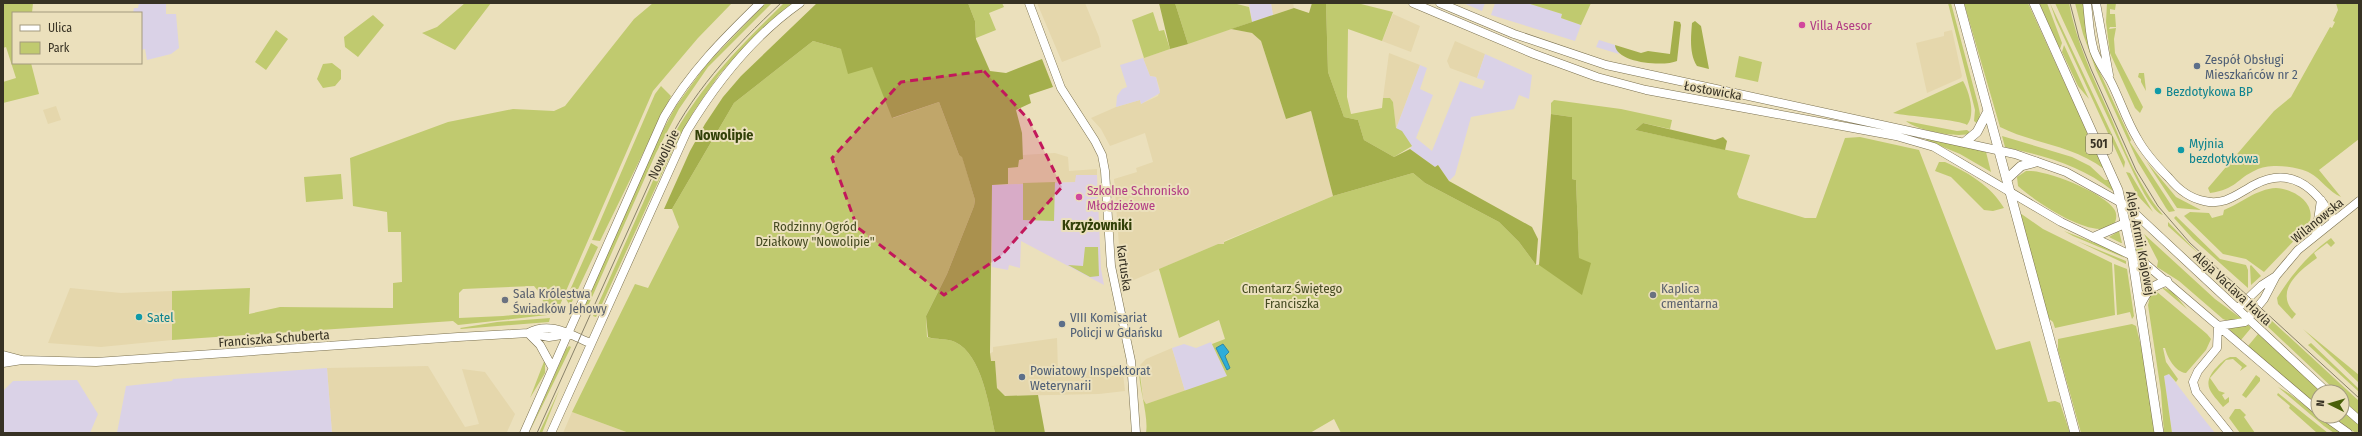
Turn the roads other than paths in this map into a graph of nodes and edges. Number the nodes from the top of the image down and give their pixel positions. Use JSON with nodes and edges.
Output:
{"nodes":[{"id":1,"x":760,"y":3,"type":"edge"},
{"id":2,"x":800,"y":3,"type":"edge"},
{"id":3,"x":1029,"y":3,"type":"edge"},
{"id":4,"x":1413,"y":3,"type":"edge"},
{"id":5,"x":1440,"y":3,"type":"edge"},
{"id":6,"x":1959,"y":3,"type":"edge"},
{"id":7,"x":2034,"y":3,"type":"edge"},
{"id":8,"x":2087,"y":3,"type":"edge"},
{"id":9,"x":2096,"y":3,"type":"edge"},
{"id":10,"x":2110,"y":80,"type":"junction"},
{"id":11,"x":1988,"y":111,"type":"junction"},
{"id":12,"x":1965,"y":142,"type":"junction"},
{"id":13,"x":1999,"y":150,"type":"junction"},
{"id":14,"x":2036,"y":162,"type":"junction"},
{"id":15,"x":2006,"y":179,"type":"junction"},
{"id":16,"x":2010,"y":191,"type":"junction"},
{"id":17,"x":2321,"y":200,"type":"junction"},
{"id":18,"x":2359,"y":202,"type":"edge"},
{"id":19,"x":2122,"y":203,"type":"junction"},
{"id":20,"x":2334,"y":220,"type":"junction"},
{"id":21,"x":2126,"y":223,"type":"junction"},
{"id":22,"x":2316,"y":234,"type":"junction"},
{"id":23,"x":2094,"y":237,"type":"junction"},
{"id":24,"x":2132,"y":254,"type":"junction"},
{"id":25,"x":2276,"y":276,"type":"junction"},
{"id":26,"x":2167,"y":281,"type":"junction"},
{"id":27,"x":2140,"y":305,"type":"junction"},
{"id":28,"x":2238,"y":308,"type":"junction"},
{"id":29,"x":2248,"y":319,"type":"junction"},
{"id":30,"x":2218,"y":326,"type":"junction"},
{"id":31,"x":528,"y":333,"type":"junction"},
{"id":32,"x":568,"y":334,"type":"junction"},
{"id":33,"x":590,"y":343,"type":"junction"},
{"id":34,"x":3,"y":355,"type":"edge"},
{"id":35,"x":22,"y":360,"type":"junction"},
{"id":36,"x":3,"y":363,"type":"edge"},
{"id":37,"x":552,"y":367,"type":"junction"},
{"id":38,"x":2318,"y":384,"type":"edge"},
{"id":39,"x":2310,"y":404,"type":"edge"},
{"id":40,"x":2350,"y":412,"type":"edge"},
{"id":41,"x":2359,"y":420,"type":"edge"},
{"id":42,"x":2335,"y":424,"type":"edge"},
{"id":43,"x":524,"y":433,"type":"edge"},
{"id":44,"x":551,"y":433,"type":"edge"},
{"id":45,"x":1136,"y":433,"type":"edge"},
{"id":46,"x":2075,"y":433,"type":"edge"},
{"id":47,"x":2159,"y":433,"type":"edge"},
{"id":48,"x":2229,"y":433,"type":"edge"},
{"id":49,"x":2348,"y":433,"type":"edge"}],
"edges":[{"from":1,"to":32,"type":"main road","name":"Nowolipie"},
{"from":2,"to":33,"type":"main road","name":"Nowolipie"},
{"from":3,"to":45,"type":"main road","name":"Kartuska"},
{"from":4,"to":16,"type":"main road","name":"Łostowicka"},
{"from":5,"to":12,"type":"main road","name":"Łostowicka"},
{"from":6,"to":11,"type":"main road"},
{"from":7,"to":19,"type":"main road","name":"Aleja Armii Krajowej","number":"501"},
{"from":8,"to":10,"type":"main road"},
{"from":9,"to":10,"type":"main road"},
{"from":10,"to":17,"type":"main road"},
{"from":11,"to":12,"type":"main road"},
{"from":11,"to":13,"type":"main road"},
{"from":12,"to":13,"type":"main road","name":"Łostowicka"},
{"from":13,"to":14,"type":"main road","name":"Łostowicka"},
{"from":13,"to":15,"type":"main road"},
{"from":14,"to":15,"type":"main road"},
{"from":14,"to":19,"type":"main road","name":"Aleja Vaclava Havla"},
{"from":15,"to":16,"type":"main road"},
{"from":16,"to":23,"type":"main road","name":"Łostowicka"},
{"from":16,"to":46,"type":"main road"},
{"from":17,"to":20,"type":"main road"},
{"from":17,"to":22,"type":"main road"},
{"from":18,"to":20,"type":"main road","name":"Wilanowska"},
{"from":19,"to":21,"type":"main road","name":"Aleja Armii Krajowej","number":"501"},
{"from":19,"to":28,"type":"main road","name":"Aleja Vaclava Havla"},
{"from":20,"to":22,"type":"main road","name":"Wilanowska"},
{"from":21,"to":23,"type":"main road"},
{"from":21,"to":24,"type":"main road","name":"Aleja Armii Krajowej","number":"501"},
{"from":22,"to":25,"type":"main road","name":"Wilanowska"},
{"from":23,"to":24,"type":"main road","name":"Łostowicka"},
{"from":24,"to":26,"type":"main road"},
{"from":24,"to":27,"type":"main road","name":"Aleja Armii Krajowej","number":"501"},
{"from":25,"to":28,"type":"main road","name":"Wilanowska"},
{"from":25,"to":29,"type":"main road","name":"Wilanowska"},
{"from":26,"to":27,"type":"main road"},
{"from":26,"to":30,"type":"main road"},
{"from":27,"to":47,"type":"main road","name":"Aleja Armii Krajowej","number":"501"},
{"from":28,"to":29,"type":"main road","name":"Aleja Vaclava Havla"},
{"from":29,"to":30,"type":"main road"},
{"from":29,"to":38,"type":"main road","name":"Aleja Vaclava Havla"},
{"from":30,"to":39,"type":"main road"},
{"from":30,"to":48,"type":"main road"},
{"from":31,"to":32,"type":"main road","name":"Franciszka Schuberta"},
{"from":31,"to":35,"type":"main road","name":"Franciszka Schuberta"},
{"from":31,"to":37,"type":"main road"},
{"from":32,"to":33,"type":"main road"},
{"from":32,"to":37,"type":"main road","name":"Nowolipie"},
{"from":33,"to":44,"type":"main road","name":"Nowolipie"},
{"from":34,"to":35,"type":"main road","name":"Franciszka Schuberta"},
{"from":35,"to":36,"type":"main road","name":"Franciszka Schuberta"},
{"from":37,"to":43,"type":"main road","name":"Nowolipie"},
{"from":40,"to":41,"type":"main road"},
{"from":42,"to":49,"type":"main road"}]}
